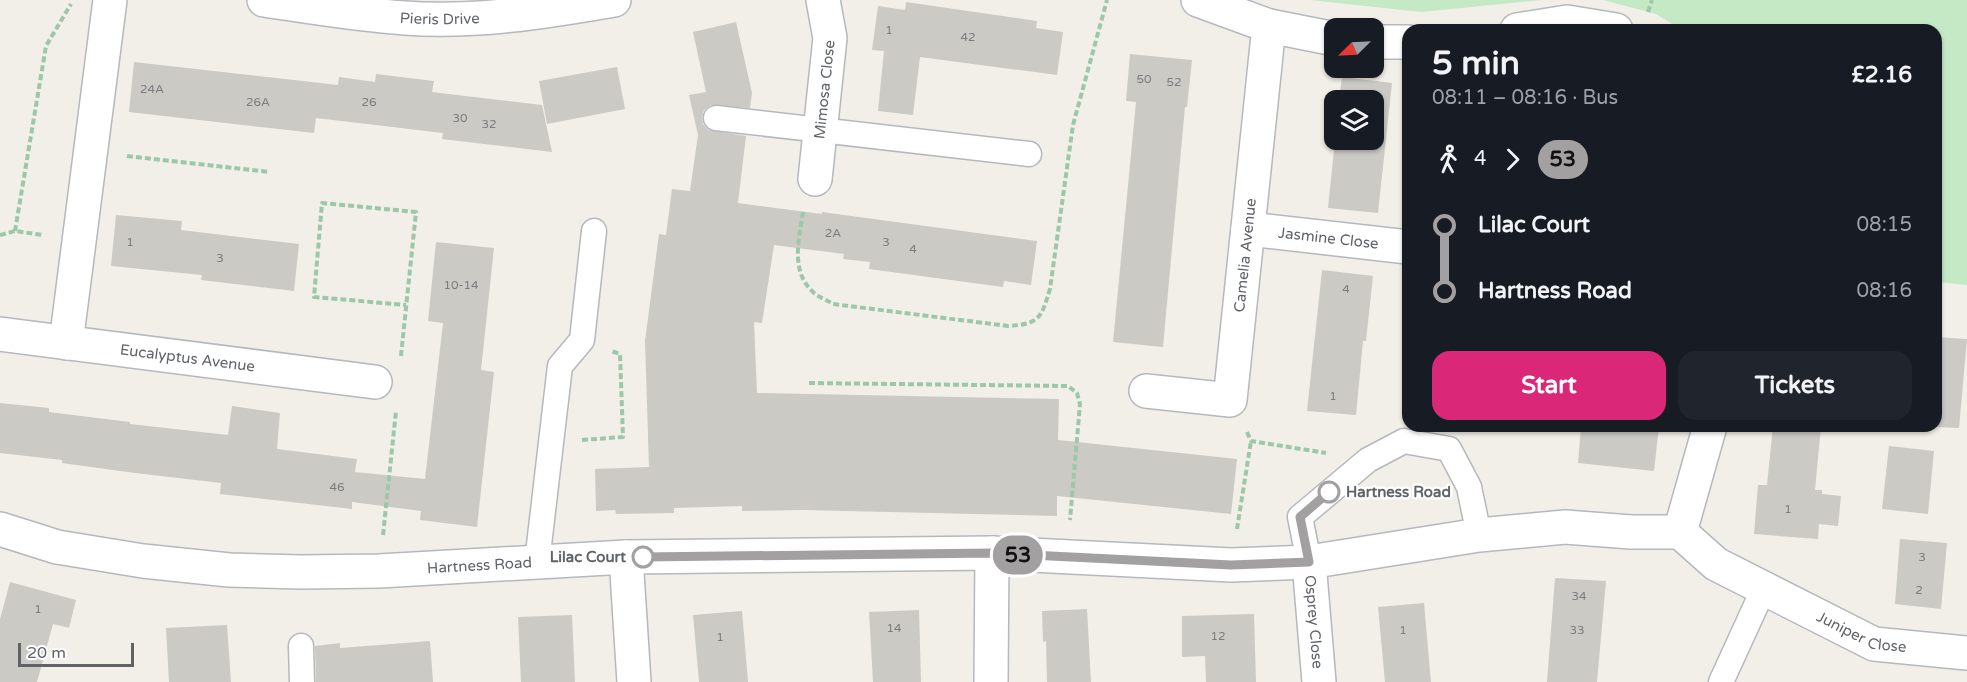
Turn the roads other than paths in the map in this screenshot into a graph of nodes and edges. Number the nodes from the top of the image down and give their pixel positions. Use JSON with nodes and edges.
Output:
{"nodes":[{"id":1,"x":110,"y":0,"type":"edge"},
{"id":2,"x":264,"y":0,"type":"edge"},
{"id":3,"x":614,"y":0,"type":"edge"},
{"id":4,"x":823,"y":0,"type":"edge"},
{"id":5,"x":1198,"y":0,"type":"edge"},
{"id":6,"x":1554,"y":24,"type":"edge"},
{"id":7,"x":1579,"y":24,"type":"edge"},
{"id":8,"x":1269,"y":26,"type":"junction"},
{"id":9,"x":1324,"y":37,"type":"edge"},
{"id":10,"x":1384,"y":42,"type":"edge"},
{"id":11,"x":1402,"y":42,"type":"edge"},
{"id":12,"x":716,"y":118,"type":"dead end"},
{"id":13,"x":820,"y":131,"type":"junction"},
{"id":14,"x":1029,"y":154,"type":"dead end"},
{"id":15,"x":815,"y":179,"type":"road end"},
{"id":16,"x":1248,"y":229,"type":"junction"},
{"id":17,"x":594,"y":231,"type":"dead end"},
{"id":18,"x":1402,"y":246,"type":"edge"},
{"id":19,"x":0,"y":334,"type":"edge"},
{"id":20,"x":66,"y":343,"type":"junction"},
{"id":21,"x":375,"y":382,"type":"dead end"},
{"id":22,"x":1146,"y":391,"type":"dead end"},
{"id":23,"x":1708,"y":432,"type":"edge"},
{"id":24,"x":0,"y":530,"type":"edge"},
{"id":25,"x":1680,"y":532,"type":"junction"},
{"id":26,"x":1479,"y":535,"type":"junction"},
{"id":27,"x":993,"y":553,"type":"junction"},
{"id":28,"x":626,"y":557,"type":"junction"},
{"id":29,"x":537,"y":562,"type":"junction"},
{"id":30,"x":1309,"y":562,"type":"junction"},
{"id":31,"x":1764,"y":588,"type":"junction"},
{"id":32,"x":301,"y":646,"type":"dead end"},
{"id":33,"x":1967,"y":653,"type":"edge"},
{"id":34,"x":302,"y":682,"type":"edge"},
{"id":35,"x":634,"y":682,"type":"edge"},
{"id":36,"x":991,"y":682,"type":"edge"},
{"id":37,"x":1318,"y":682,"type":"edge"},
{"id":38,"x":1721,"y":682,"type":"edge"}],
"edges":[{"from":1,"to":20,"type":"street"},
{"from":2,"to":3,"type":"street","name":"Pieris Drive"},
{"from":4,"to":13,"type":"street","name":"Mimosa Close"},
{"from":5,"to":8,"type":"street"},
{"from":6,"to":7,"type":"street"},
{"from":8,"to":9,"type":"street"},
{"from":8,"to":16,"type":"street","name":"Camelia Avenue"},
{"from":10,"to":11,"type":"street"},
{"from":12,"to":13,"type":"lane"},
{"from":13,"to":14,"type":"lane"},
{"from":13,"to":15,"type":"street","name":"Mimosa Close"},
{"from":16,"to":18,"type":"street","name":"Jasmine Close"},
{"from":16,"to":22,"type":"street","name":"Camelia Avenue"},
{"from":17,"to":29,"type":"lane"},
{"from":19,"to":20,"type":"street","name":"Eucalyptus Avenue"},
{"from":20,"to":21,"type":"street","name":"Eucalyptus Avenue"},
{"from":23,"to":25,"type":"street"},
{"from":24,"to":29,"type":"street","name":"Hartness Road"},
{"from":25,"to":26,"type":"street","name":"Hartness Road"},
{"from":25,"to":31,"type":"street","name":"Juniper Close"},
{"from":26,"to":30,"type":"street","name":"Hartness Road"},
{"from":26,"to":30,"type":"lane"},
{"from":27,"to":28,"type":"street","name":"Hartness Road"},
{"from":27,"to":30,"type":"street","name":"Hartness Road"},
{"from":27,"to":36,"type":"street"},
{"from":28,"to":29,"type":"street","name":"Hartness Road"},
{"from":28,"to":35,"type":"street"},
{"from":30,"to":37,"type":"street","name":"Osprey Close"},
{"from":31,"to":33,"type":"street","name":"Juniper Close"},
{"from":31,"to":38,"type":"lane"},
{"from":32,"to":34,"type":"lane"}]}
